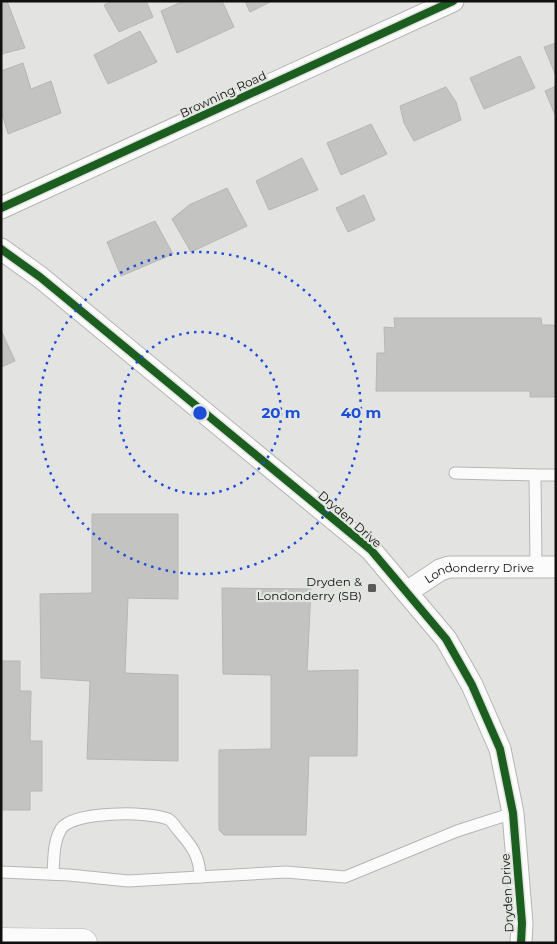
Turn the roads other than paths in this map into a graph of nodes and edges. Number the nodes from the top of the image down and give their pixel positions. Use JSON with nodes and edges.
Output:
{"nodes":[{"id":1,"x":453,"y":1,"type":"edge"},
{"id":2,"x":1,"y":208,"type":"edge"},
{"id":3,"x":1,"y":249,"type":"edge"},
{"id":4,"x":455,"y":473,"type":"dead end"},
{"id":5,"x":535,"y":475,"type":"junction"},
{"id":6,"x":556,"y":476,"type":"edge"},
{"id":7,"x":546,"y":567,"type":"edge"},
{"id":8,"x":407,"y":592,"type":"junction"},
{"id":9,"x":513,"y":813,"type":"junction"},
{"id":10,"x":1,"y":872,"type":"edge"},
{"id":11,"x":53,"y":874,"type":"junction"},
{"id":12,"x":200,"y":877,"type":"junction"},
{"id":13,"x":1,"y":942,"type":"edge"},
{"id":14,"x":83,"y":943,"type":"edge"},
{"id":15,"x":521,"y":943,"type":"edge"}],
"edges":[{"from":1,"to":2,"type":"street","name":"Browning Road"},
{"from":3,"to":8,"type":"street","name":"Dryden Drive"},
{"from":4,"to":5,"type":"lane"},
{"from":5,"to":6,"type":"lane"},
{"from":5,"to":7,"type":"lane"},
{"from":7,"to":8,"type":"street","name":"Londonderry Drive"},
{"from":8,"to":9,"type":"street","name":"Dryden Drive"},
{"from":9,"to":12,"type":"lane"},
{"from":9,"to":15,"type":"street","name":"Dryden Drive"},
{"from":10,"to":11,"type":"lane"},
{"from":11,"to":12,"type":"lane"},
{"from":11,"to":12,"type":"lane"},
{"from":13,"to":14,"type":"main road"}]}
